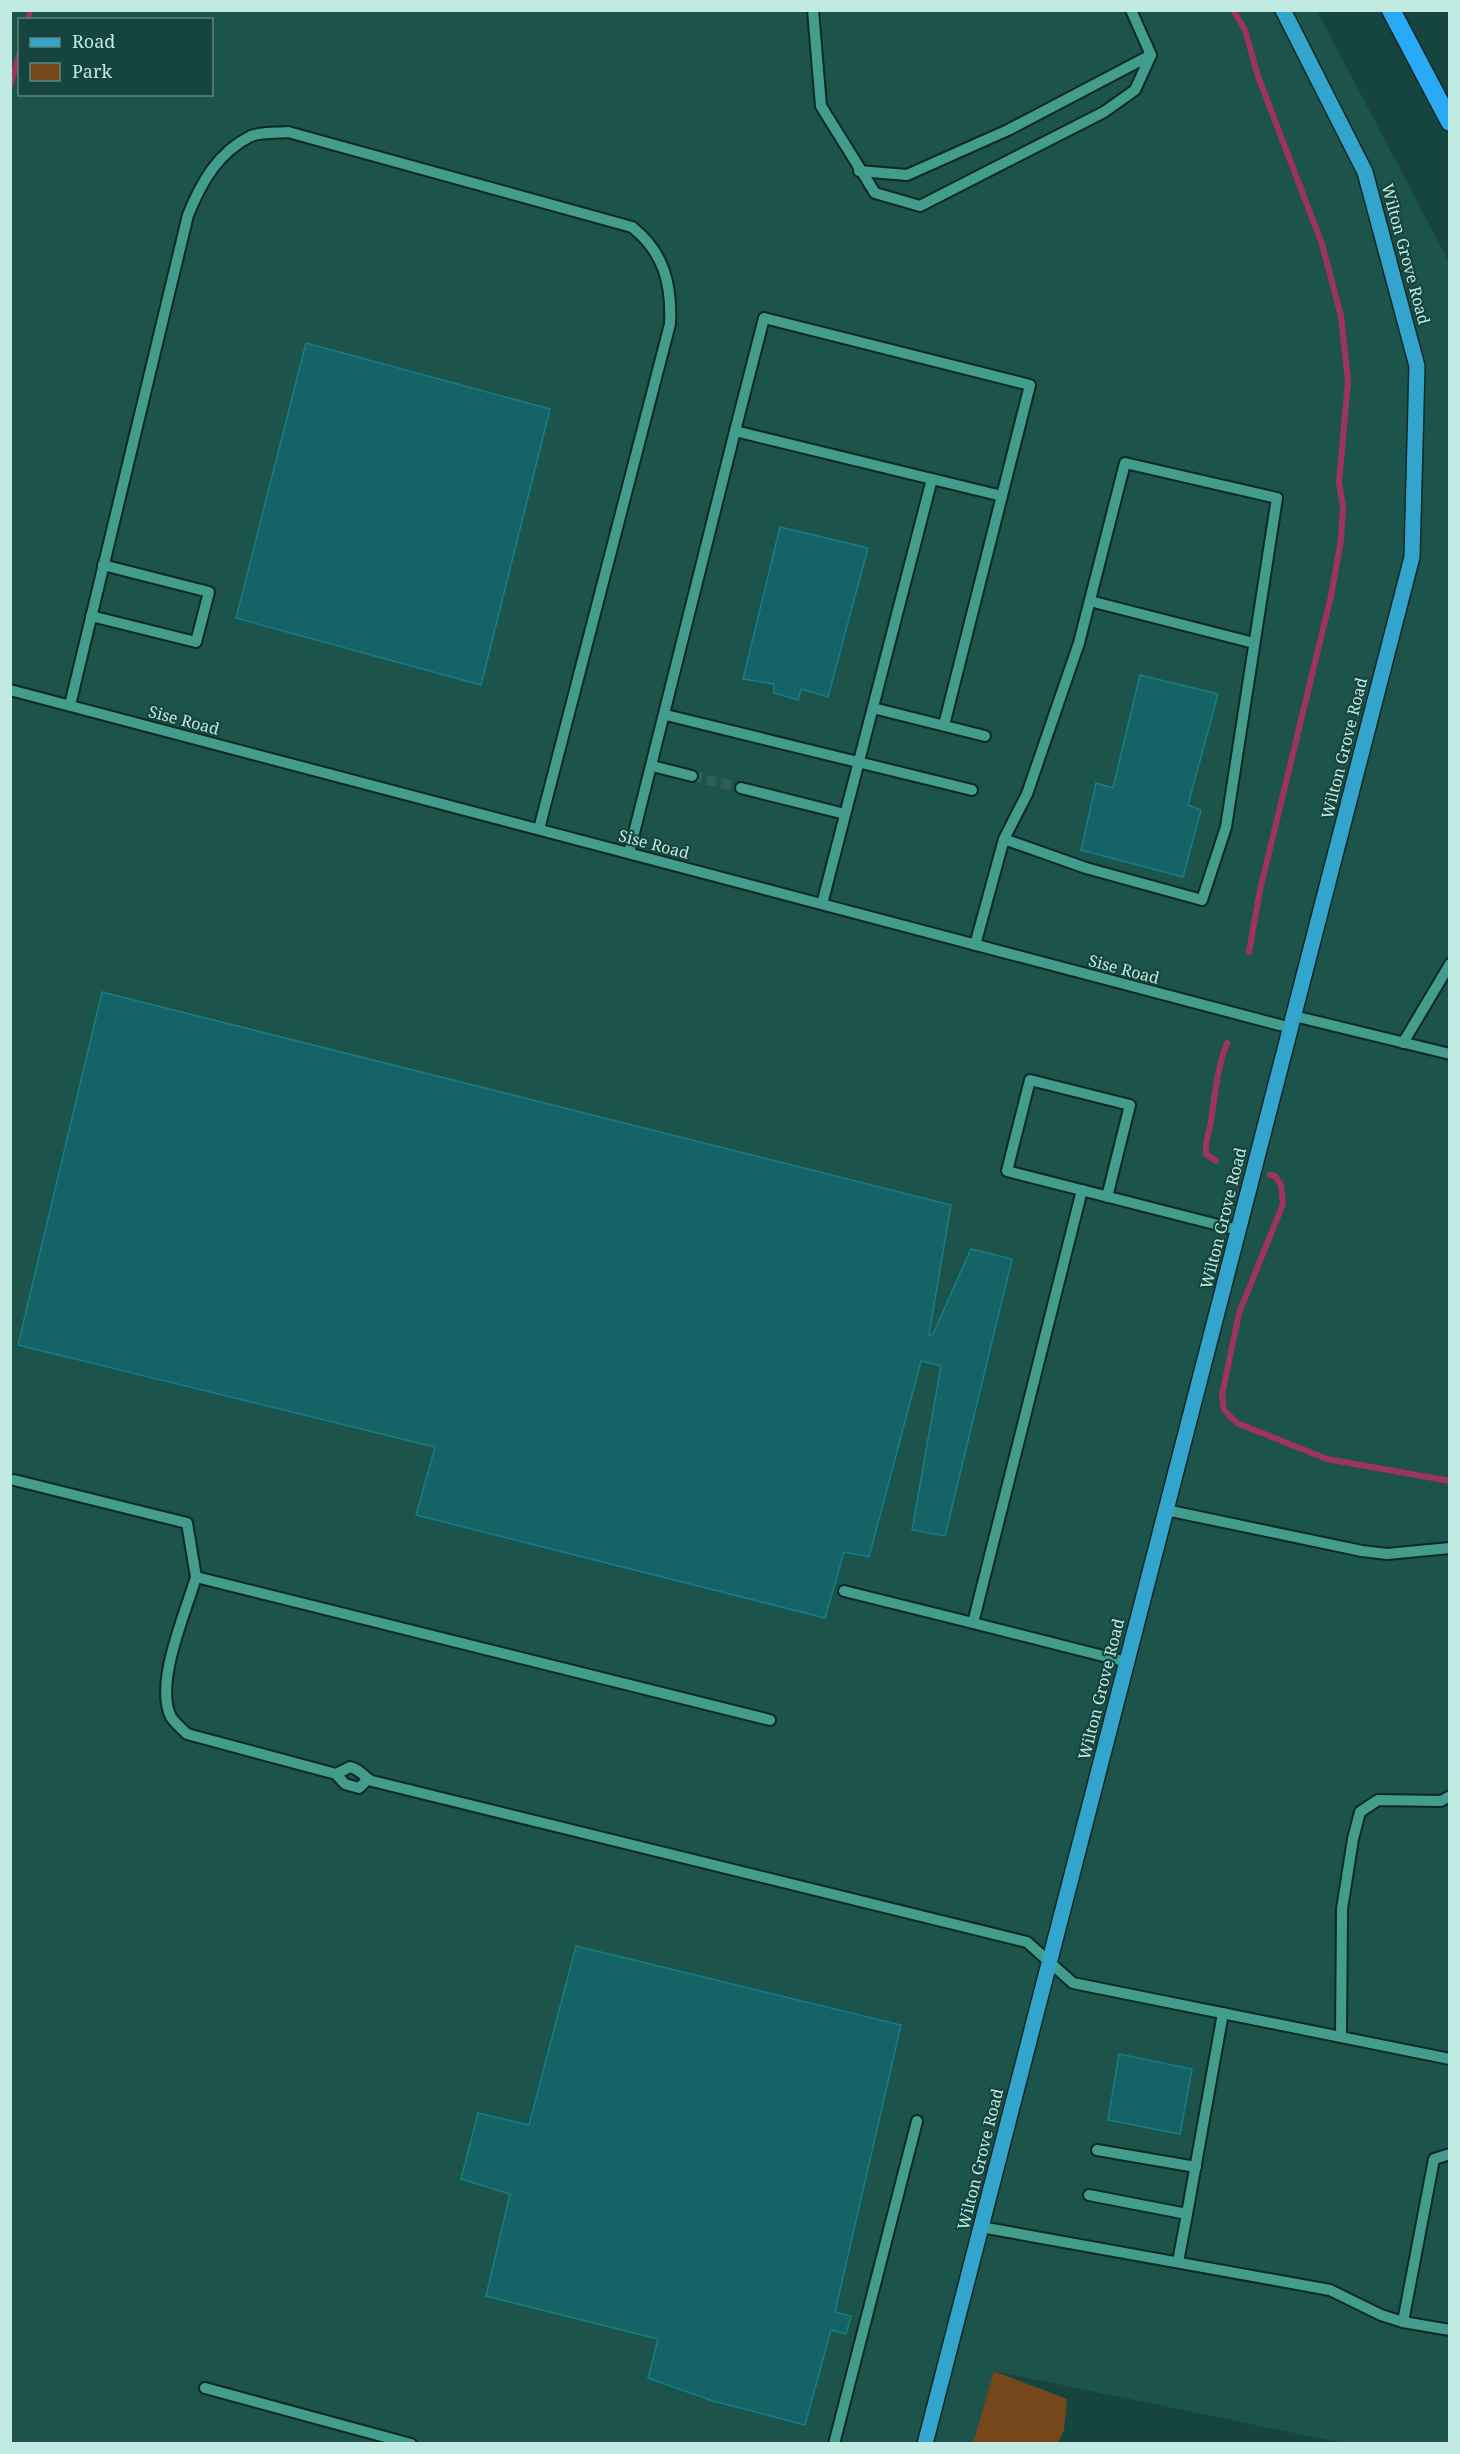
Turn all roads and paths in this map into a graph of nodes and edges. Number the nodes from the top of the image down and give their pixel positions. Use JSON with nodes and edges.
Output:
{"nodes":[{"id":1,"x":813,"y":10,"type":"edge"},
{"id":2,"x":1131,"y":10,"type":"edge"},
{"id":3,"x":1283,"y":10,"type":"edge"},
{"id":4,"x":1391,"y":10,"type":"edge"},
{"id":5,"x":1151,"y":55,"type":"junction"},
{"id":6,"x":1449,"y":122,"type":"edge"},
{"id":7,"x":859,"y":171,"type":"junction"},
{"id":8,"x":735,"y":431,"type":"junction"},
{"id":9,"x":932,"y":479,"type":"junction"},
{"id":10,"x":1002,"y":496,"type":"junction"},
{"id":11,"x":104,"y":565,"type":"junction"},
{"id":12,"x":1090,"y":601,"type":"junction"},
{"id":13,"x":91,"y":616,"type":"junction"},
{"id":14,"x":1254,"y":643,"type":"junction"},
{"id":15,"x":10,"y":690,"type":"edge"},
{"id":16,"x":70,"y":705,"type":"junction"},
{"id":17,"x":873,"y":708,"type":"junction"},
{"id":18,"x":666,"y":715,"type":"junction"},
{"id":19,"x":944,"y":725,"type":"junction"},
{"id":20,"x":985,"y":736,"type":"dead end"},
{"id":21,"x":859,"y":763,"type":"junction"},
{"id":22,"x":652,"y":766,"type":"junction"},
{"id":23,"x":692,"y":776,"type":"tunnel mouth"},
{"id":24,"x":741,"y":788,"type":"tunnel mouth"},
{"id":25,"x":972,"y":790,"type":"dead end"},
{"id":26,"x":845,"y":814,"type":"junction"},
{"id":27,"x":539,"y":829,"type":"junction"},
{"id":28,"x":1005,"y":839,"type":"junction"},
{"id":29,"x":629,"y":853,"type":"junction"},
{"id":30,"x":822,"y":904,"type":"junction"},
{"id":31,"x":975,"y":945,"type":"junction"},
{"id":32,"x":1449,"y":964,"type":"edge"},
{"id":33,"x":1292,"y":1022,"type":"junction"},
{"id":34,"x":1403,"y":1043,"type":"junction"},
{"id":35,"x":1449,"y":1054,"type":"edge"},
{"id":36,"x":1082,"y":1190,"type":"junction"},
{"id":37,"x":1107,"y":1197,"type":"junction"},
{"id":38,"x":1238,"y":1230,"type":"junction"},
{"id":39,"x":14,"y":1480,"type":"dead end"},
{"id":40,"x":1166,"y":1510,"type":"junction"},
{"id":41,"x":1449,"y":1548,"type":"edge"},
{"id":42,"x":196,"y":1577,"type":"junction"},
{"id":43,"x":844,"y":1591,"type":"dead end"},
{"id":44,"x":973,"y":1623,"type":"junction"},
{"id":45,"x":1126,"y":1662,"type":"junction"},
{"id":46,"x":770,"y":1720,"type":"dead end"},
{"id":47,"x":336,"y":1774,"type":"junction"},
{"id":48,"x":368,"y":1779,"type":"junction"},
{"id":49,"x":1449,"y":1796,"type":"edge"},
{"id":50,"x":1051,"y":1963,"type":"junction"},
{"id":51,"x":1223,"y":2013,"type":"junction"},
{"id":52,"x":1341,"y":2037,"type":"junction"},
{"id":53,"x":1449,"y":2059,"type":"edge"},
{"id":54,"x":917,"y":2121,"type":"dead end"},
{"id":55,"x":1097,"y":2150,"type":"dead end"},
{"id":56,"x":1449,"y":2154,"type":"edge"},
{"id":57,"x":1196,"y":2167,"type":"junction"},
{"id":58,"x":1089,"y":2195,"type":"dead end"},
{"id":59,"x":1186,"y":2214,"type":"junction"},
{"id":60,"x":981,"y":2227,"type":"junction"},
{"id":61,"x":1178,"y":2262,"type":"junction"},
{"id":62,"x":1403,"y":2322,"type":"junction"},
{"id":63,"x":1449,"y":2330,"type":"edge"},
{"id":64,"x":205,"y":2388,"type":"dead end"},
{"id":65,"x":411,"y":2444,"type":"edge"},
{"id":66,"x":834,"y":2444,"type":"edge"},
{"id":67,"x":925,"y":2444,"type":"edge"}],
"edges":[{"from":1,"to":7,"type":"street"},
{"from":2,"to":5,"type":"street"},
{"from":3,"to":33,"type":"main road","name":"Wilton Grove Road"},
{"from":4,"to":6,"type":"highway"},
{"from":5,"to":7,"type":"street"},
{"from":5,"to":7,"type":"street"},
{"from":8,"to":9,"type":"street"},
{"from":8,"to":10,"type":"street"},
{"from":8,"to":18,"type":"street"},
{"from":9,"to":10,"type":"street"},
{"from":9,"to":17,"type":"street"},
{"from":10,"to":19,"type":"street"},
{"from":11,"to":13,"type":"street"},
{"from":11,"to":13,"type":"street"},
{"from":11,"to":27,"type":"street"},
{"from":12,"to":14,"type":"street"},
{"from":12,"to":14,"type":"street"},
{"from":12,"to":28,"type":"street"},
{"from":13,"to":16,"type":"street"},
{"from":14,"to":28,"type":"street"},
{"from":15,"to":16,"type":"street","name":"Sise Road"},
{"from":16,"to":27,"type":"street","name":"Sise Road"},
{"from":17,"to":19,"type":"street"},
{"from":17,"to":21,"type":"street"},
{"from":18,"to":21,"type":"street"},
{"from":18,"to":22,"type":"street"},
{"from":19,"to":20,"type":"street"},
{"from":21,"to":25,"type":"street"},
{"from":21,"to":26,"type":"street"},
{"from":22,"to":23,"type":"street"},
{"from":22,"to":29,"type":"street"},
{"from":24,"to":26,"type":"street"},
{"from":26,"to":30,"type":"street"},
{"from":27,"to":29,"type":"street","name":"Sise Road"},
{"from":28,"to":31,"type":"street"},
{"from":29,"to":30,"type":"street","name":"Sise Road"},
{"from":30,"to":31,"type":"street","name":"Sise Road"},
{"from":31,"to":33,"type":"street","name":"Sise Road"},
{"from":32,"to":34,"type":"street"},
{"from":33,"to":34,"type":"street","name":"Sise Road"},
{"from":33,"to":38,"type":"main road","name":"Wilton Grove Road"},
{"from":34,"to":35,"type":"street","name":"Sise Road"},
{"from":36,"to":37,"type":"street"},
{"from":36,"to":37,"type":"street"},
{"from":36,"to":44,"type":"street"},
{"from":37,"to":38,"type":"street"},
{"from":38,"to":40,"type":"main road","name":"Wilton Grove Road"},
{"from":39,"to":42,"type":"street"},
{"from":40,"to":41,"type":"street"},
{"from":40,"to":45,"type":"main road","name":"Wilton Grove Road"},
{"from":42,"to":46,"type":"street"},
{"from":42,"to":47,"type":"street"},
{"from":43,"to":44,"type":"street"},
{"from":44,"to":45,"type":"street"},
{"from":45,"to":50,"type":"main road","name":"Wilton Grove Road"},
{"from":47,"to":48,"type":"street"},
{"from":47,"to":48,"type":"street"},
{"from":48,"to":50,"type":"street"},
{"from":49,"to":52,"type":"street"},
{"from":50,"to":51,"type":"street"},
{"from":50,"to":60,"type":"main road","name":"Wilton Grove Road"},
{"from":51,"to":52,"type":"street"},
{"from":51,"to":57,"type":"street"},
{"from":52,"to":53,"type":"street"},
{"from":54,"to":66,"type":"street"},
{"from":55,"to":57,"type":"street"},
{"from":56,"to":62,"type":"street"},
{"from":57,"to":59,"type":"street"},
{"from":58,"to":59,"type":"street"},
{"from":59,"to":61,"type":"street"},
{"from":60,"to":61,"type":"street"},
{"from":60,"to":67,"type":"main road","name":"Wilton Grove Road"},
{"from":61,"to":62,"type":"street"},
{"from":62,"to":63,"type":"street"},
{"from":64,"to":65,"type":"street"}]}
